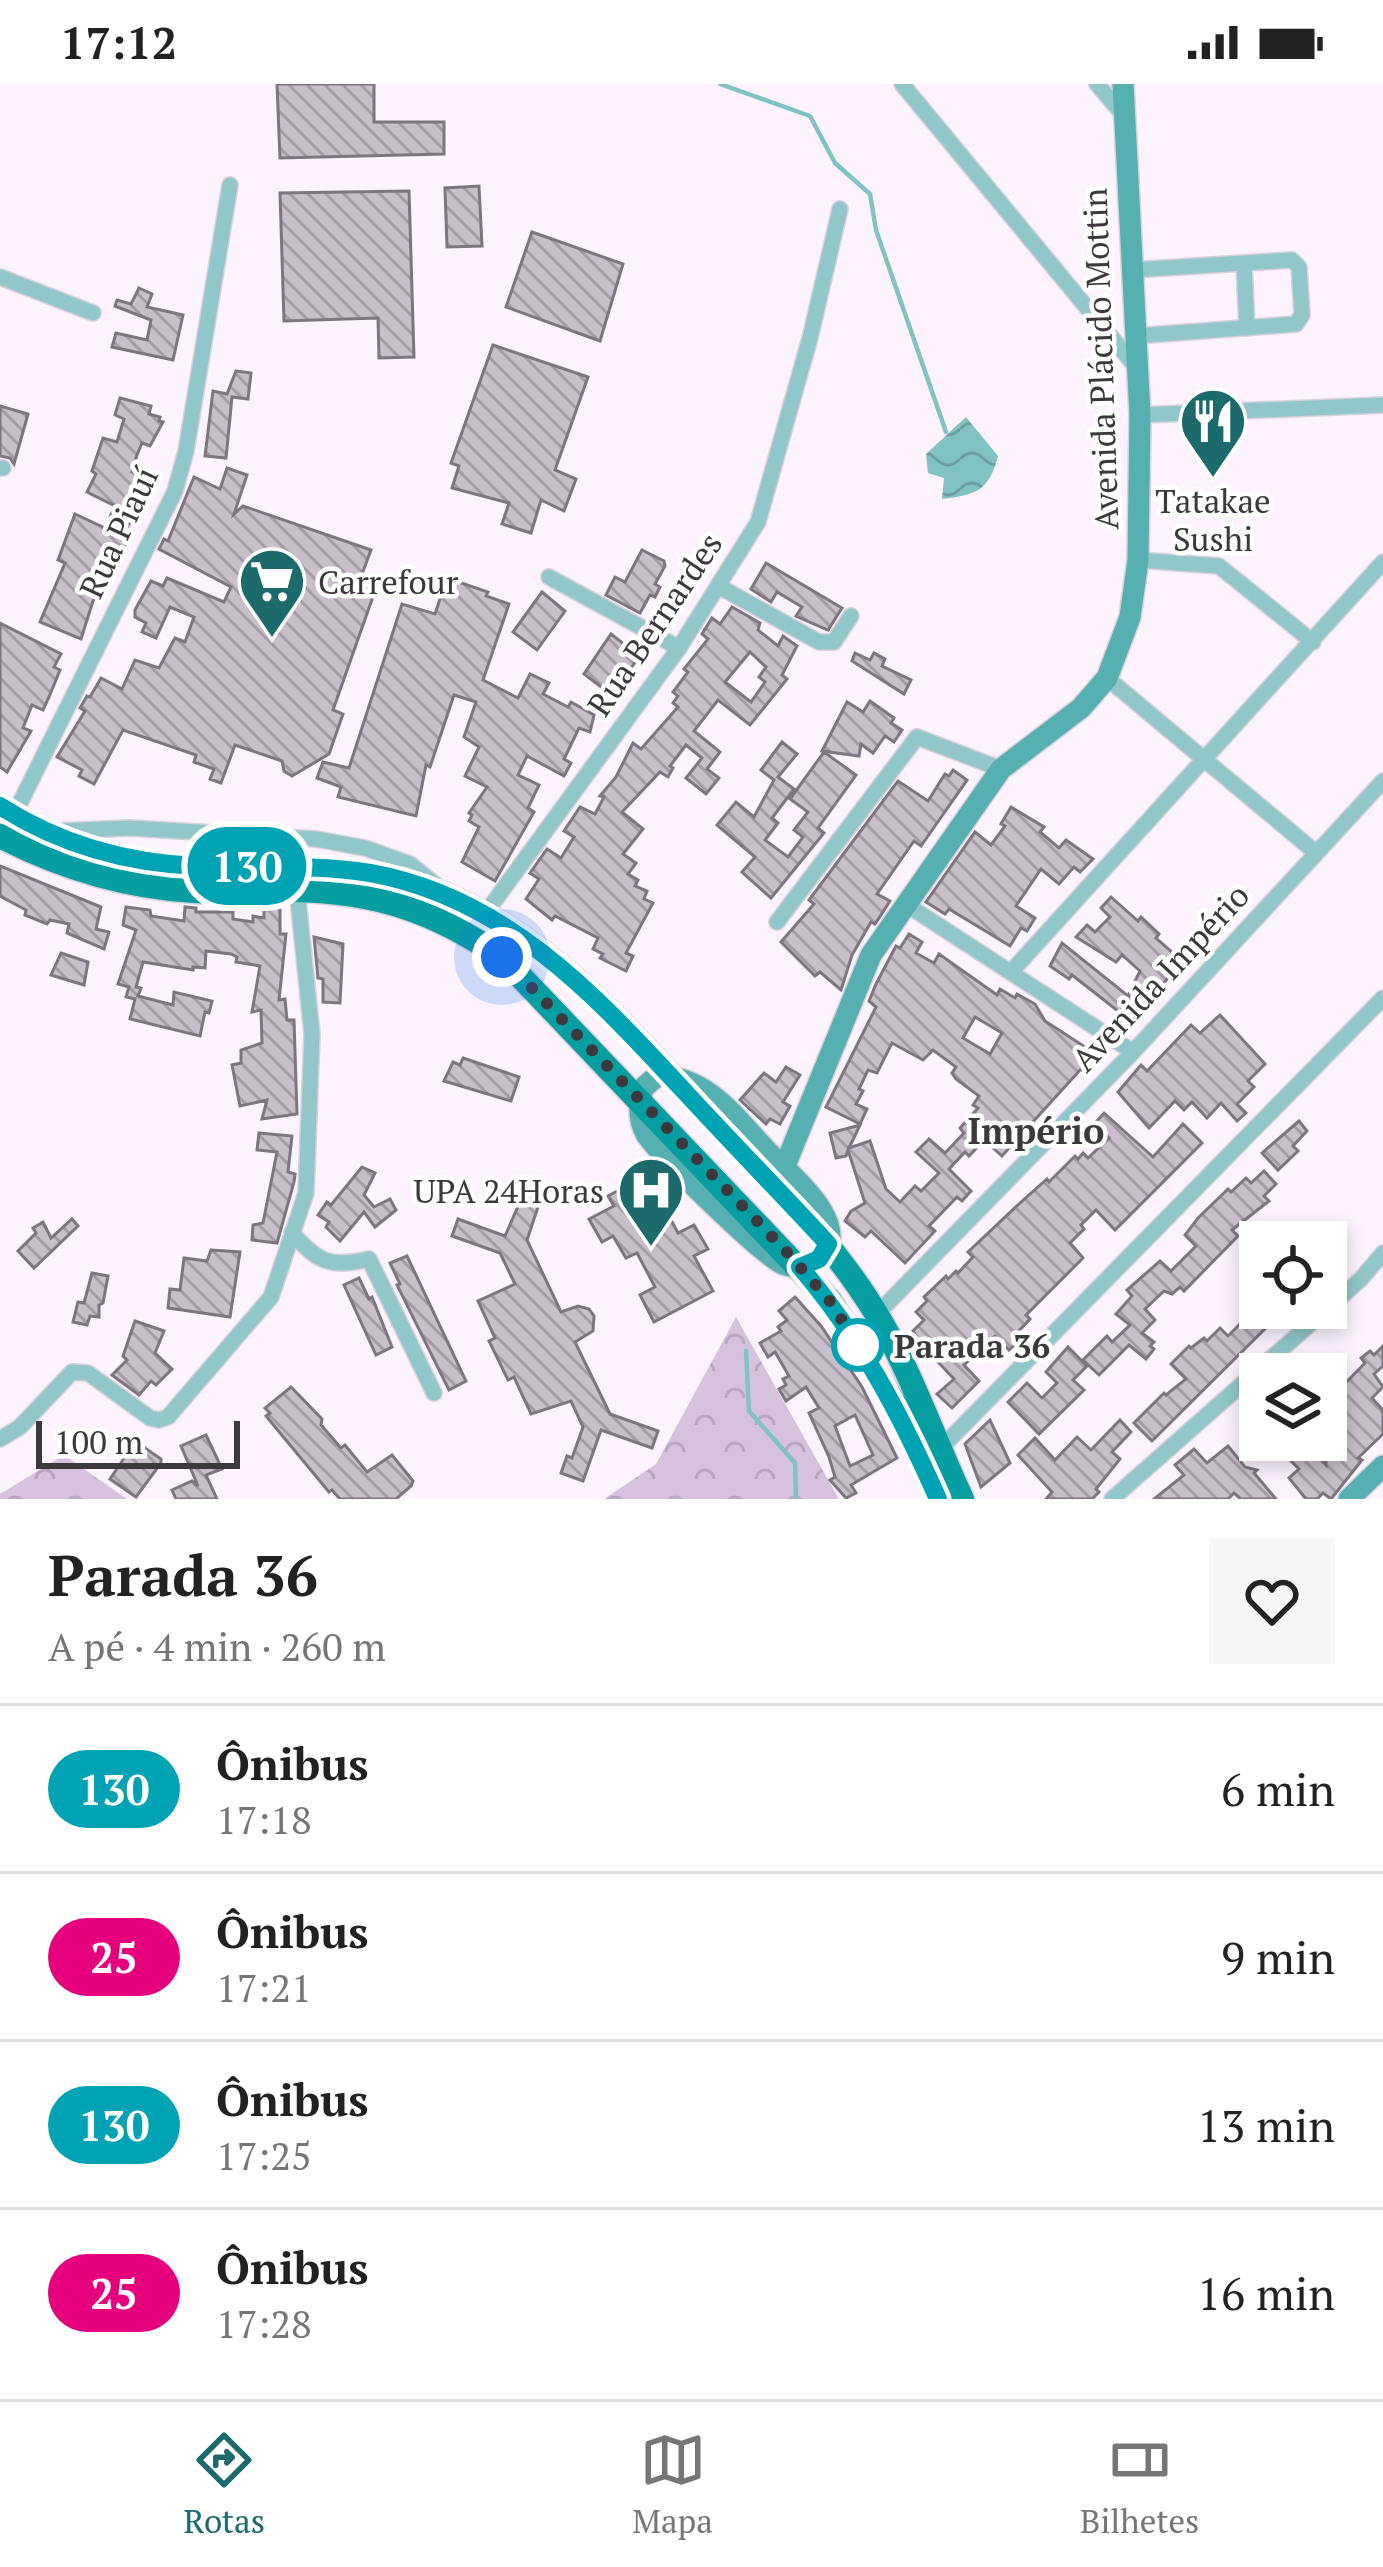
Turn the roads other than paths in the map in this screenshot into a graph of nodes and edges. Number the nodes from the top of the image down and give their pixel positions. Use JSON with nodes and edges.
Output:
{"nodes":[{"id":1,"x":902,"y":84,"type":"edge"},
{"id":2,"x":1097,"y":84,"type":"edge"},
{"id":3,"x":1123,"y":84,"type":"edge"},
{"id":4,"x":1126,"y":118,"type":"junction"},
{"id":5,"x":230,"y":185,"type":"dead end"},
{"id":6,"x":840,"y":208,"type":"dead end"},
{"id":7,"x":1244,"y":264,"type":"junction"},
{"id":8,"x":1132,"y":270,"type":"junction"},
{"id":9,"x":0,"y":277,"type":"edge"},
{"id":10,"x":93,"y":313,"type":"dead end"},
{"id":11,"x":1247,"y":328,"type":"junction"},
{"id":12,"x":1135,"y":335,"type":"junction"},
{"id":13,"x":1136,"y":367,"type":"junction"},
{"id":14,"x":1383,"y":405,"type":"edge"},
{"id":15,"x":1140,"y":415,"type":"junction"},
{"id":16,"x":1138,"y":560,"type":"junction"},
{"id":17,"x":1383,"y":562,"type":"edge"},
{"id":18,"x":549,"y":577,"type":"dead end"},
{"id":19,"x":720,"y":586,"type":"junction"},
{"id":20,"x":851,"y":616,"type":"dead end"},
{"id":21,"x":1313,"y":642,"type":"junction"},
{"id":22,"x":679,"y":648,"type":"junction"},
{"id":23,"x":1107,"y":678,"type":"junction"},
{"id":24,"x":1204,"y":758,"type":"junction"},
{"id":25,"x":1001,"y":769,"type":"junction"},
{"id":26,"x":1383,"y":781,"type":"edge"},
{"id":27,"x":5,"y":819,"type":"edge"},
{"id":28,"x":1315,"y":852,"type":"junction"},
{"id":29,"x":297,"y":890,"type":"junction"},
{"id":30,"x":904,"y":903,"type":"junction"},
{"id":31,"x":485,"y":914,"type":"junction"},
{"id":32,"x":777,"y":922,"type":"dead end"},
{"id":33,"x":1011,"y":972,"type":"junction"},
{"id":34,"x":1383,"y":998,"type":"edge"},
{"id":35,"x":1133,"y":1052,"type":"junction"},
{"id":36,"x":670,"y":1076,"type":"junction"},
{"id":37,"x":640,"y":1099,"type":"junction"},
{"id":38,"x":784,"y":1168,"type":"junction"},
{"id":39,"x":292,"y":1233,"type":"junction"},
{"id":40,"x":828,"y":1244,"type":"junction"},
{"id":41,"x":1383,"y":1253,"type":"edge"},
{"id":42,"x":800,"y":1267,"type":"junction"},
{"id":43,"x":877,"y":1314,"type":"junction"},
{"id":44,"x":434,"y":1393,"type":"dead end"},
{"id":45,"x":0,"y":1439,"type":"edge"},
{"id":46,"x":939,"y":1450,"type":"junction"},
{"id":47,"x":1383,"y":1466,"type":"edge"},
{"id":48,"x":938,"y":1499,"type":"edge"},
{"id":49,"x":962,"y":1499,"type":"edge"},
{"id":50,"x":1112,"y":1499,"type":"edge"},
{"id":51,"x":1349,"y":1499,"type":"edge"}],
"edges":[{"from":1,"to":13,"type":"street"},
{"from":2,"to":4,"type":"street"},
{"from":3,"to":4,"type":"main road","name":"Avenida Plácido Mottin"},
{"from":4,"to":8,"type":"main road","name":"Avenida Plácido Mottin"},
{"from":5,"to":27,"type":"street","name":"Rua Piauí"},
{"from":6,"to":19,"type":"street","name":"Rua Bernardes"},
{"from":7,"to":8,"type":"street"},
{"from":7,"to":11,"type":"street"},
{"from":7,"to":11,"type":"street"},
{"from":8,"to":12,"type":"main road","name":"Avenida Plácido Mottin"},
{"from":9,"to":10,"type":"street"},
{"from":11,"to":12,"type":"street"},
{"from":12,"to":13,"type":"main road","name":"Avenida Plácido Mottin"},
{"from":13,"to":15,"type":"main road","name":"Avenida Plácido Mottin"},
{"from":14,"to":15,"type":"street"},
{"from":15,"to":16,"type":"main road","name":"Avenida Plácido Mottin"},
{"from":16,"to":21,"type":"street"},
{"from":16,"to":23,"type":"main road","name":"Avenida Plácido Mottin"},
{"from":17,"to":21,"type":"street"},
{"from":18,"to":22,"type":"street"},
{"from":19,"to":20,"type":"street"},
{"from":19,"to":22,"type":"street","name":"Rua Bernardes"},
{"from":21,"to":24,"type":"street"},
{"from":22,"to":31,"type":"street","name":"Rua Bernardes"},
{"from":23,"to":24,"type":"street"},
{"from":23,"to":25,"type":"main road","name":"Avenida Plácido Mottin"},
{"from":24,"to":28,"type":"street"},
{"from":24,"to":33,"type":"street"},
{"from":25,"to":30,"type":"main road","name":"Avenida Plácido Mottin"},
{"from":25,"to":32,"type":"street"},
{"from":26,"to":28,"type":"street","name":"Avenida Império"},
{"from":27,"to":29,"type":"main road"},
{"from":27,"to":31,"type":"main road"},
{"from":28,"to":35,"type":"street","name":"Avenida Império"},
{"from":29,"to":37,"type":"main road"},
{"from":29,"to":39,"type":"street"},
{"from":30,"to":33,"type":"street"},
{"from":30,"to":38,"type":"main road","name":"Avenida Plácido Mottin"},
{"from":31,"to":36,"type":"main road"},
{"from":33,"to":35,"type":"street"},
{"from":34,"to":46,"type":"street"},
{"from":35,"to":43,"type":"street","name":"Avenida Império"},
{"from":36,"to":37,"type":"main road"},
{"from":36,"to":38,"type":"main road"},
{"from":36,"to":40,"type":"main road"},
{"from":37,"to":42,"type":"main road"},
{"from":38,"to":40,"type":"main road"},
{"from":39,"to":44,"type":"street"},
{"from":39,"to":45,"type":"street"},
{"from":40,"to":42,"type":"main road"},
{"from":40,"to":43,"type":"main road"},
{"from":41,"to":50,"type":"street"},
{"from":42,"to":48,"type":"main road"},
{"from":43,"to":46,"type":"main road"},
{"from":46,"to":49,"type":"main road"},
{"from":47,"to":51,"type":"main road"}]}
